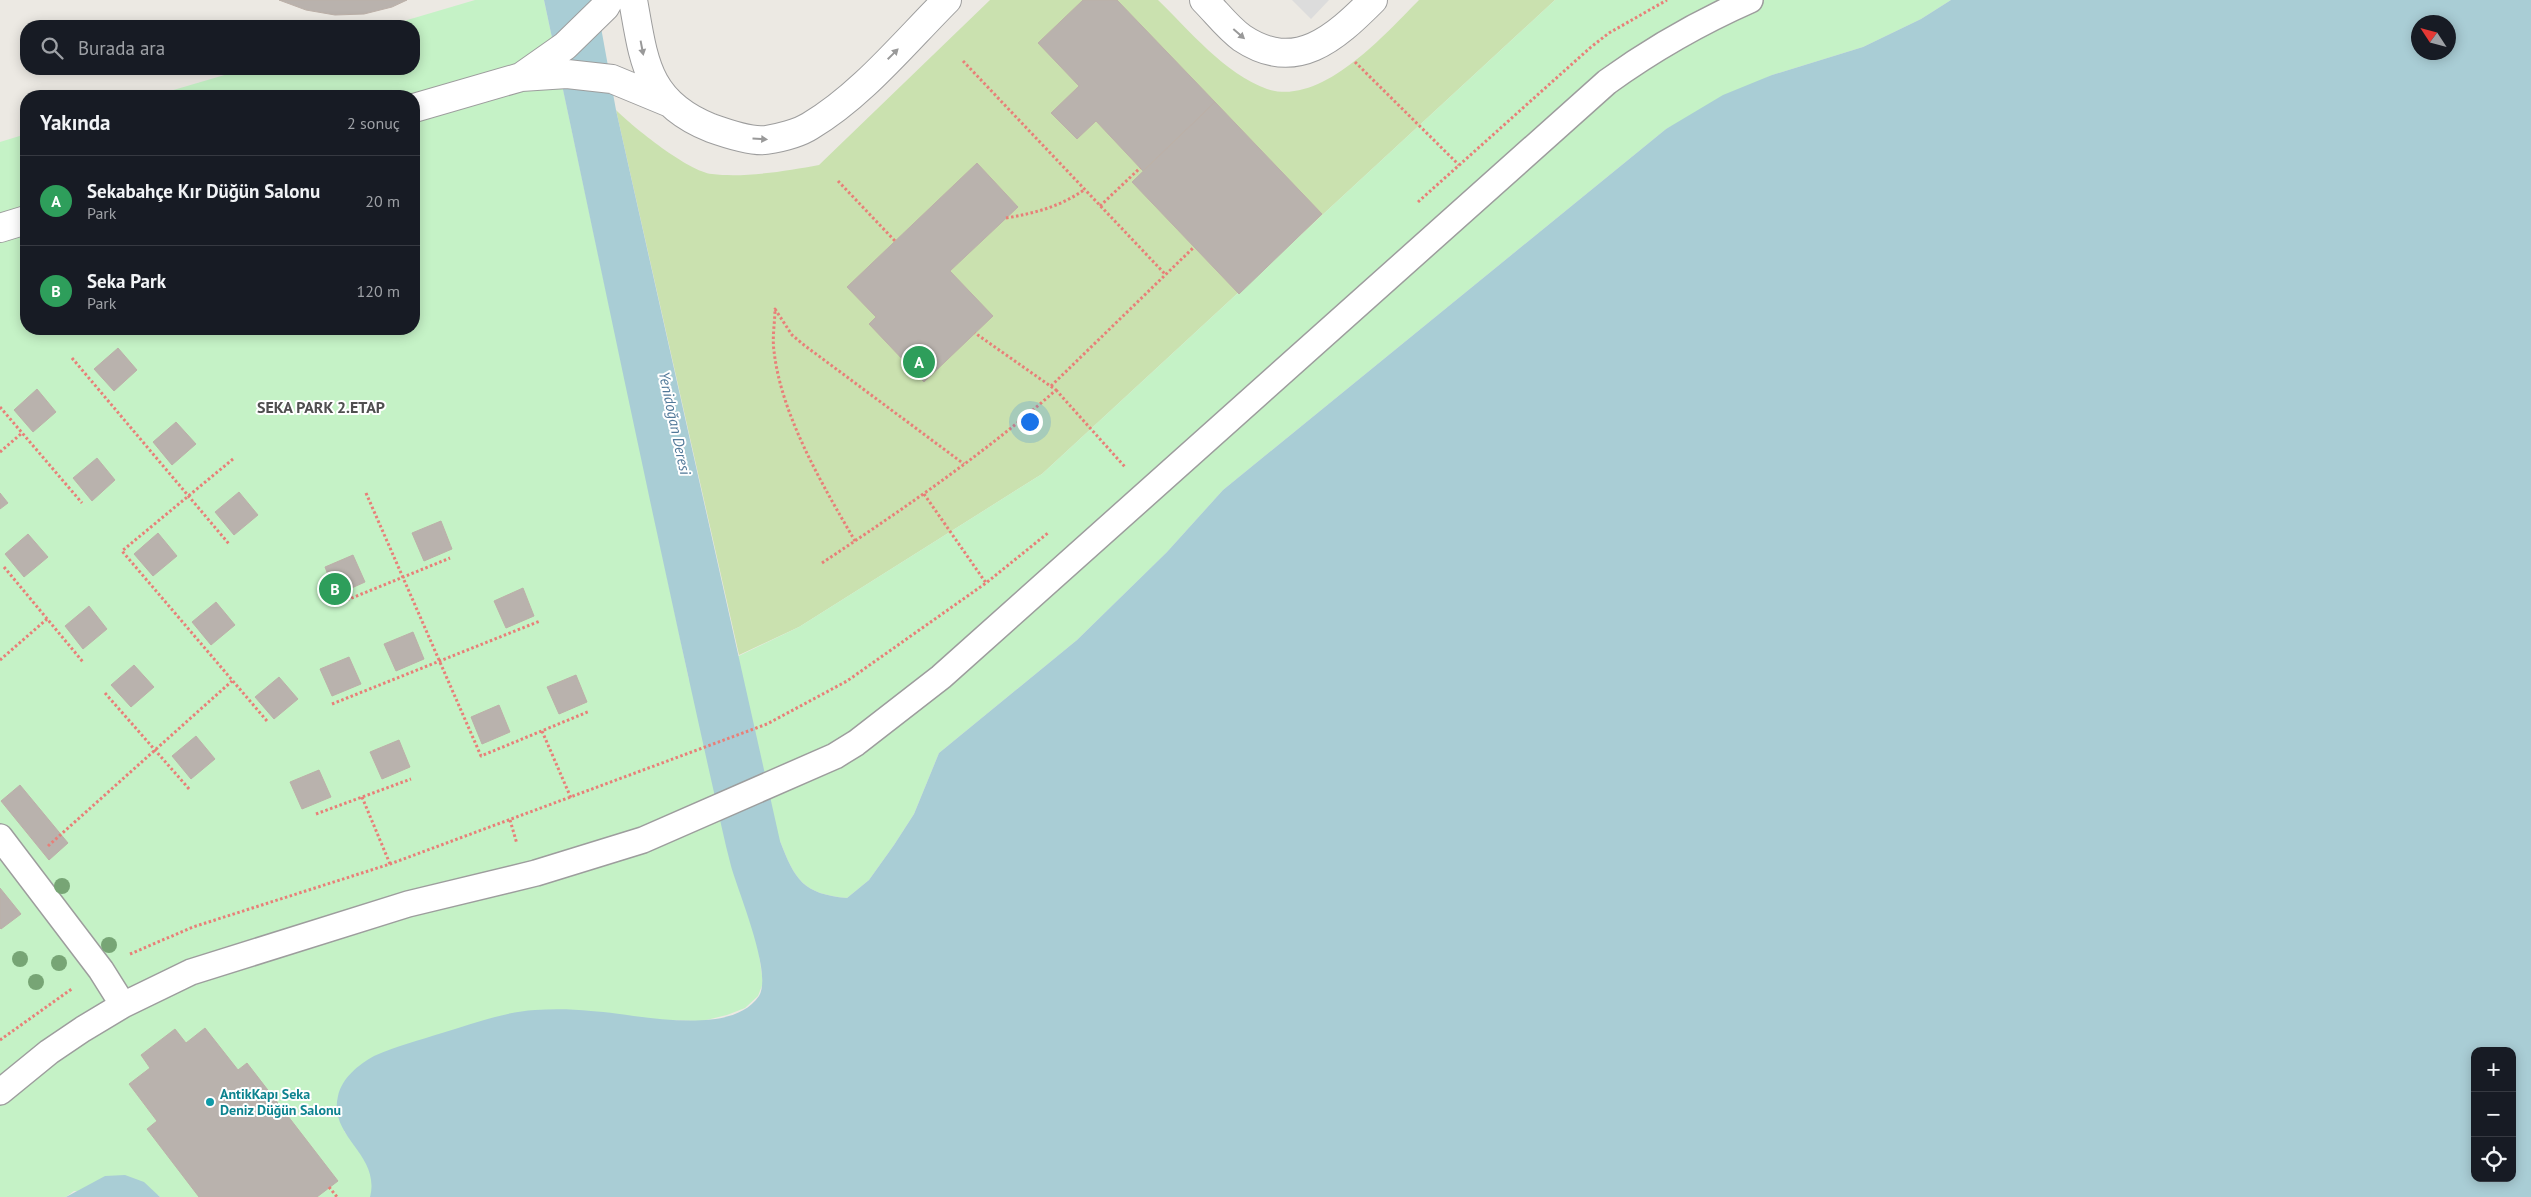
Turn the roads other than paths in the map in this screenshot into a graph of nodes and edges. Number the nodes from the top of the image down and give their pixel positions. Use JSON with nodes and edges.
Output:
{"nodes":[{"id":1,"x":633,"y":0,"type":"edge"},
{"id":2,"x":947,"y":0,"type":"edge"},
{"id":3,"x":1204,"y":0,"type":"edge"},
{"id":4,"x":1373,"y":0,"type":"edge"},
{"id":5,"x":1750,"y":0,"type":"edge"},
{"id":6,"x":602,"y":9,"type":"edge"},
{"id":7,"x":521,"y":76,"type":"junction"},
{"id":8,"x":675,"y":105,"type":"junction"},
{"id":9,"x":420,"y":106,"type":"edge"},
{"id":10,"x":20,"y":222,"type":"edge"},
{"id":11,"x":0,"y":228,"type":"edge"},
{"id":12,"x":0,"y":837,"type":"edge"},
{"id":13,"x":123,"y":1005,"type":"junction"},
{"id":14,"x":0,"y":1092,"type":"edge"}],
"edges":[{"from":1,"to":8,"type":"street","one_way":true},
{"from":8,"to":2,"type":"street","one_way":true},
{"from":3,"to":4,"type":"street","one_way":true},
{"from":5,"to":13,"type":"street"},
{"from":6,"to":7,"type":"street"},
{"from":7,"to":8,"type":"street"},
{"from":7,"to":9,"type":"street"},
{"from":10,"to":11,"type":"street"},
{"from":12,"to":13,"type":"street"},
{"from":13,"to":14,"type":"street"}]}
